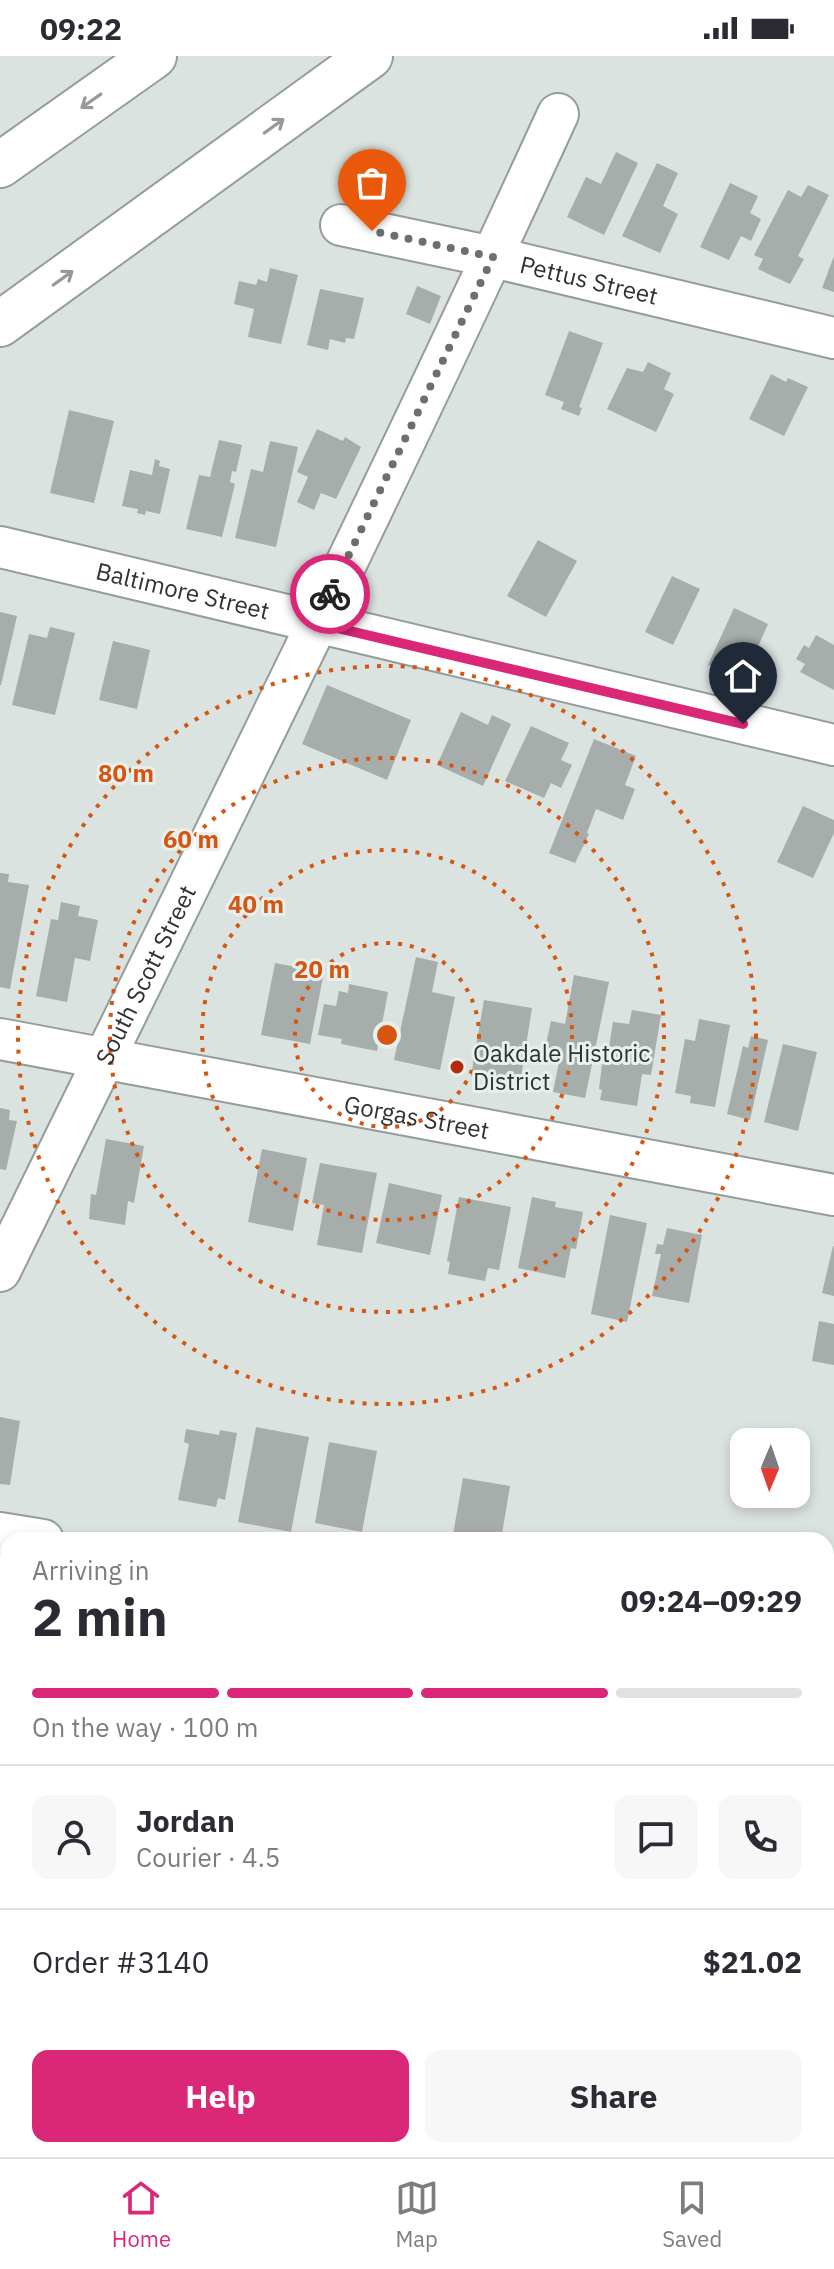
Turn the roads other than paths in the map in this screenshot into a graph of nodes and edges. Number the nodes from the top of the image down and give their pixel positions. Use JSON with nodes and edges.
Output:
{"nodes":[{"id":1,"x":154,"y":56,"type":"edge"},
{"id":2,"x":370,"y":56,"type":"edge"},
{"id":3,"x":558,"y":114,"type":"dead end"},
{"id":4,"x":0,"y":165,"type":"edge"},
{"id":5,"x":341,"y":225,"type":"dead end"},
{"id":6,"x":493,"y":257,"type":"junction"},
{"id":7,"x":0,"y":324,"type":"edge"},
{"id":8,"x":834,"y":338,"type":"edge"},
{"id":9,"x":0,"y":547,"type":"edge"},
{"id":10,"x":316,"y":623,"type":"junction"},
{"id":11,"x":834,"y":745,"type":"edge"},
{"id":12,"x":0,"y":1039,"type":"edge"},
{"id":13,"x":105,"y":1058,"type":"junction"},
{"id":14,"x":834,"y":1195,"type":"edge"},
{"id":15,"x":0,"y":1271,"type":"edge"}],
"edges":[{"from":1,"to":4,"type":"highway","one_way":true},
{"from":7,"to":2,"type":"highway","one_way":true},
{"from":3,"to":6,"type":"street","name":"South Scott Street"},
{"from":5,"to":6,"type":"street","name":"Pettus Street"},
{"from":6,"to":8,"type":"street","name":"Pettus Street"},
{"from":6,"to":10,"type":"street","name":"South Scott Street"},
{"from":9,"to":10,"type":"street","name":"Baltimore Street"},
{"from":10,"to":11,"type":"street","name":"Baltimore Street"},
{"from":10,"to":13,"type":"street","name":"South Scott Street"},
{"from":12,"to":13,"type":"street","name":"Gorgas Street"},
{"from":13,"to":14,"type":"street","name":"Gorgas Street"},
{"from":13,"to":15,"type":"street","name":"South Scott Street"}]}
